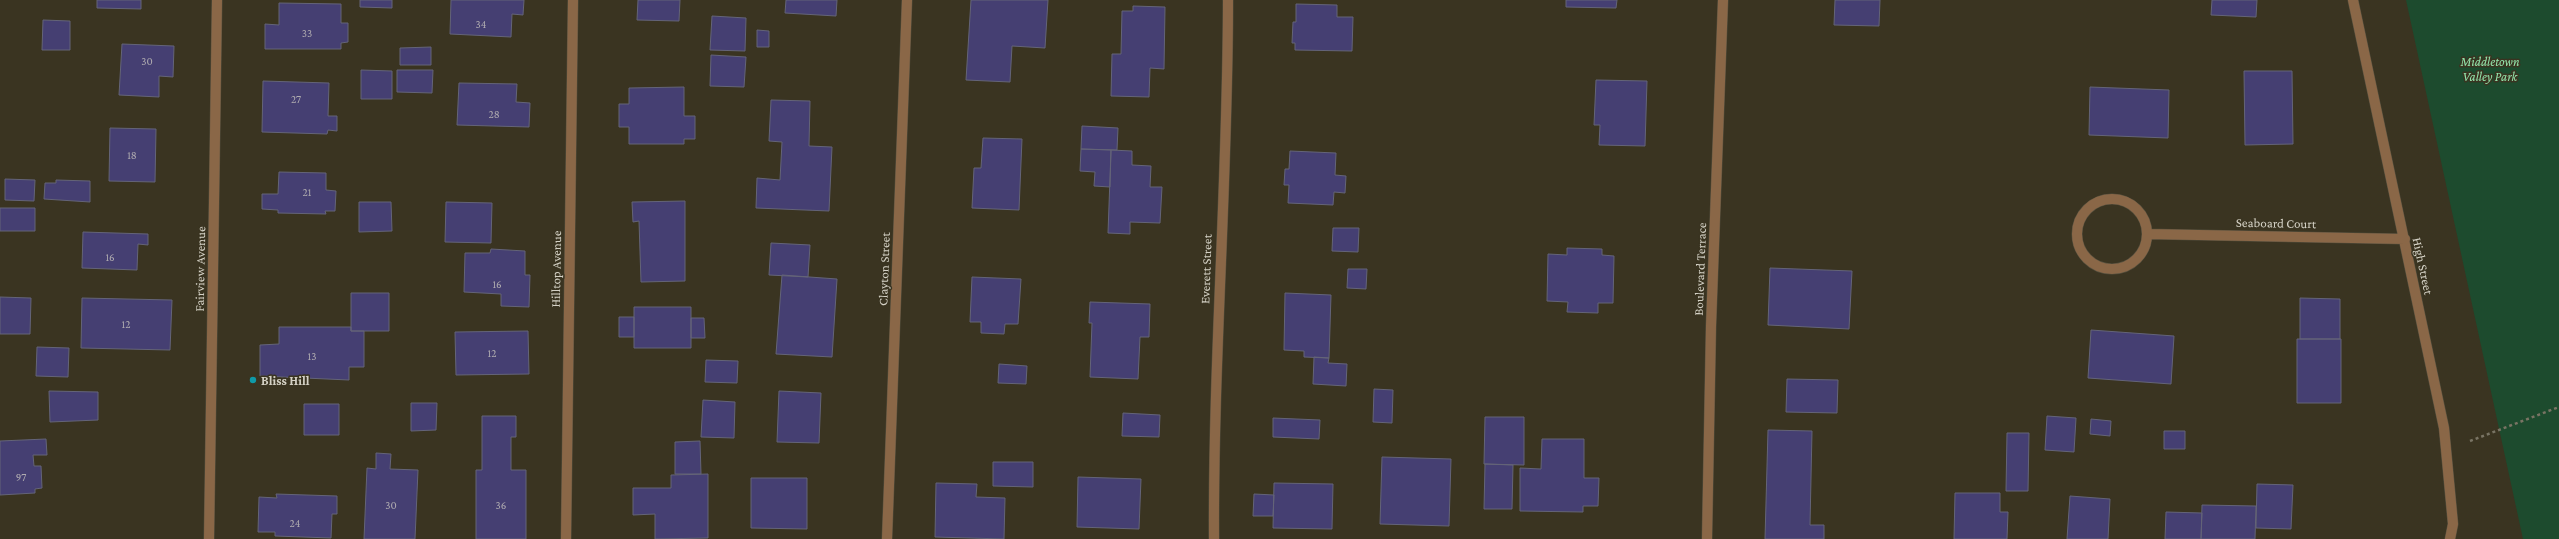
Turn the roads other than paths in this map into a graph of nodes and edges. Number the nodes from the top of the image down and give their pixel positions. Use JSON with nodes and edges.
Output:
{"nodes":[{"id":1,"x":217,"y":0,"type":"edge"},
{"id":2,"x":572,"y":0,"type":"edge"},
{"id":3,"x":907,"y":0,"type":"edge"},
{"id":4,"x":1228,"y":0,"type":"edge"},
{"id":5,"x":1723,"y":0,"type":"edge"},
{"id":6,"x":2353,"y":0,"type":"edge"},
{"id":7,"x":2147,"y":234,"type":"junction"},
{"id":8,"x":2405,"y":239,"type":"junction"},
{"id":9,"x":2452,"y":537,"type":"edge"},
{"id":10,"x":209,"y":539,"type":"edge"},
{"id":11,"x":566,"y":539,"type":"edge"},
{"id":12,"x":887,"y":539,"type":"edge"},
{"id":13,"x":1214,"y":539,"type":"edge"},
{"id":14,"x":1707,"y":539,"type":"edge"}],
"edges":[{"from":1,"to":10,"type":"street","name":"Fairview Avenue"},
{"from":2,"to":11,"type":"street","name":"Hilltop Avenue"},
{"from":3,"to":12,"type":"street","name":"Clayton Street"},
{"from":4,"to":13,"type":"street","name":"Everett Street"},
{"from":5,"to":14,"type":"street","name":"Boulevard Terrace"},
{"from":6,"to":8,"type":"street","name":"High Street"},
{"from":7,"to":7,"type":"street"},
{"from":7,"to":8,"type":"street","name":"Seaboard Court"},
{"from":8,"to":9,"type":"street","name":"High Street"}]}
